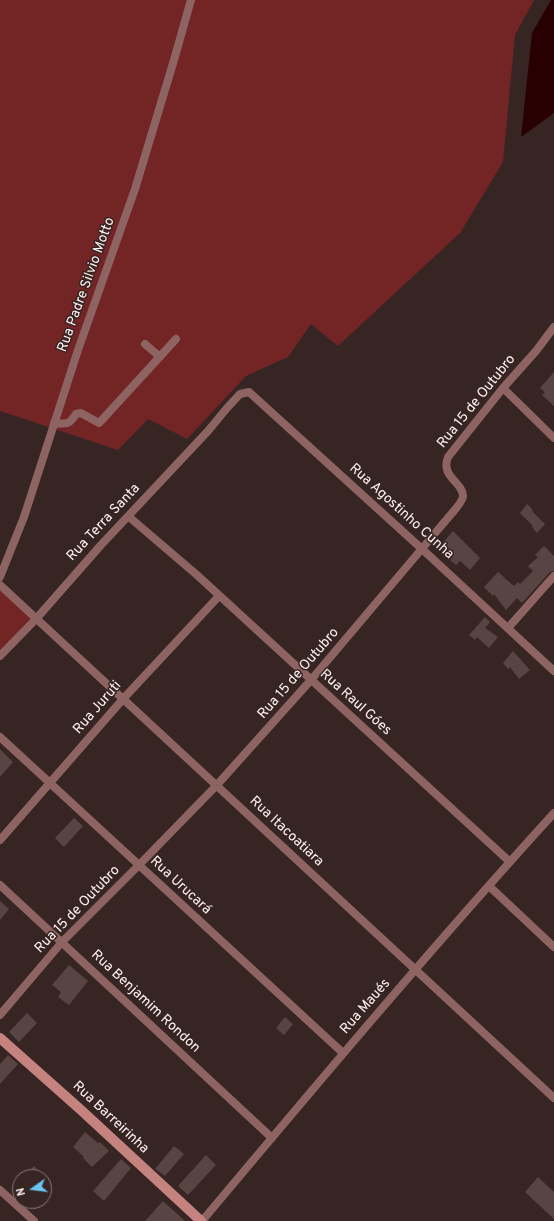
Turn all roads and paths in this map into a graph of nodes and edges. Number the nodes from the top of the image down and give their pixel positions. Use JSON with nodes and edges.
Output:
{"nodes":[{"id":1,"x":191,"y":0,"type":"edge"},
{"id":2,"x":554,"y":327,"type":"edge"},
{"id":3,"x":176,"y":339,"type":"dead end"},
{"id":4,"x":145,"y":344,"type":"dead end"},
{"id":5,"x":160,"y":357,"type":"junction"},
{"id":6,"x":503,"y":388,"type":"junction"},
{"id":7,"x":227,"y":408,"type":"joint"},
{"id":8,"x":54,"y":423,"type":"junction"},
{"id":9,"x":554,"y":438,"type":"edge"},
{"id":10,"x":128,"y":516,"type":"junction"},
{"id":11,"x":422,"y":549,"type":"junction"},
{"id":12,"x":554,"y":576,"type":"edge"},
{"id":13,"x":0,"y":577,"type":"edge"},
{"id":14,"x":0,"y":585,"type":"edge"},
{"id":15,"x":219,"y":596,"type":"junction"},
{"id":16,"x":36,"y":618,"type":"junction"},
{"id":17,"x":508,"y":628,"type":"junction"},
{"id":18,"x":0,"y":656,"type":"edge"},
{"id":19,"x":554,"y":671,"type":"edge"},
{"id":20,"x":312,"y":680,"type":"junction"},
{"id":21,"x":123,"y":699,"type":"junction"},
{"id":22,"x":0,"y":737,"type":"edge"},
{"id":23,"x":50,"y":783,"type":"junction"},
{"id":24,"x":216,"y":786,"type":"junction"},
{"id":25,"x":554,"y":813,"type":"edge"},
{"id":26,"x":0,"y":840,"type":"edge"},
{"id":27,"x":510,"y":862,"type":"junction"},
{"id":28,"x":139,"y":865,"type":"junction"},
{"id":29,"x":0,"y":885,"type":"edge"},
{"id":30,"x":489,"y":886,"type":"junction"},
{"id":31,"x":62,"y":942,"type":"junction"},
{"id":32,"x":554,"y":947,"type":"edge"},
{"id":33,"x":416,"y":970,"type":"junction"},
{"id":34,"x":0,"y":1016,"type":"edge"},
{"id":35,"x":0,"y":1038,"type":"edge"},
{"id":36,"x":343,"y":1054,"type":"junction"},
{"id":37,"x":554,"y":1098,"type":"edge"},
{"id":38,"x":272,"y":1138,"type":"junction"},
{"id":39,"x":0,"y":1190,"type":"edge"},
{"id":40,"x":34,"y":1221,"type":"edge"},
{"id":41,"x":201,"y":1221,"type":"edge"}],
"edges":[{"from":1,"to":8,"type":"street","name":"Rua Padre Silvio Motto"},
{"from":2,"to":6,"type":"street","name":"Rua 15 de Outubro"},
{"from":3,"to":5,"type":"street"},
{"from":4,"to":5,"type":"street"},
{"from":5,"to":8,"type":"street"},
{"from":6,"to":9,"type":"street"},
{"from":6,"to":11,"type":"street","name":"Rua 15 de Outubro"},
{"from":7,"to":10,"type":"street","name":"Rua Terra Santa"},
{"from":7,"to":11,"type":"street","name":"Rua Agostinho Cunha"},
{"from":8,"to":13,"type":"street","name":"Rua Padre Silvio Motto"},
{"from":10,"to":15,"type":"street","name":"Rua Raul Góes"},
{"from":10,"to":16,"type":"street","name":"Rua Terra Santa"},
{"from":11,"to":17,"type":"street","name":"Rua Agostinho Cunha"},
{"from":11,"to":20,"type":"street","name":"Rua 15 de Outubro"},
{"from":12,"to":17,"type":"street"},
{"from":14,"to":16,"type":"street","name":"Rua Itacoatiara"},
{"from":15,"to":20,"type":"street","name":"Rua Raul Góes"},
{"from":15,"to":21,"type":"street","name":"Rua Juruti"},
{"from":16,"to":18,"type":"street","name":"Rua Terra Santa"},
{"from":16,"to":21,"type":"street","name":"Rua Itacoatiara"},
{"from":17,"to":19,"type":"street","name":"Rua Agostinho Cunha"},
{"from":20,"to":24,"type":"street","name":"Rua 15 de Outubro"},
{"from":20,"to":27,"type":"street","name":"Rua Raul Góes"},
{"from":21,"to":23,"type":"street","name":"Rua Juruti"},
{"from":21,"to":24,"type":"street","name":"Rua Itacoatiara"},
{"from":22,"to":23,"type":"street","name":"Rua Urucará"},
{"from":23,"to":26,"type":"street","name":"Rua Juruti"},
{"from":23,"to":28,"type":"street","name":"Rua Urucará"},
{"from":24,"to":28,"type":"street","name":"Rua 15 de Outubro"},
{"from":24,"to":33,"type":"street","name":"Rua Itacoatiara"},
{"from":25,"to":27,"type":"street","name":"Rua Maués"},
{"from":27,"to":30,"type":"street","name":"Rua Maués"},
{"from":28,"to":31,"type":"street","name":"Rua 15 de Outubro"},
{"from":28,"to":36,"type":"street","name":"Rua Urucará"},
{"from":29,"to":31,"type":"street","name":"Rua Benjamim Rondon"},
{"from":30,"to":32,"type":"street"},
{"from":30,"to":33,"type":"street","name":"Rua Maués"},
{"from":31,"to":34,"type":"street","name":"Rua 15 de Outubro"},
{"from":31,"to":38,"type":"street","name":"Rua Benjamim Rondon"},
{"from":33,"to":36,"type":"street","name":"Rua Maués"},
{"from":33,"to":37,"type":"street","name":"Rua Itacoatiara"},
{"from":35,"to":41,"type":"street","name":"Rua Barreirinha"},
{"from":36,"to":38,"type":"street","name":"Rua Maués"},
{"from":38,"to":41,"type":"street","name":"Rua Maués"},
{"from":39,"to":40,"type":"street"}]}
